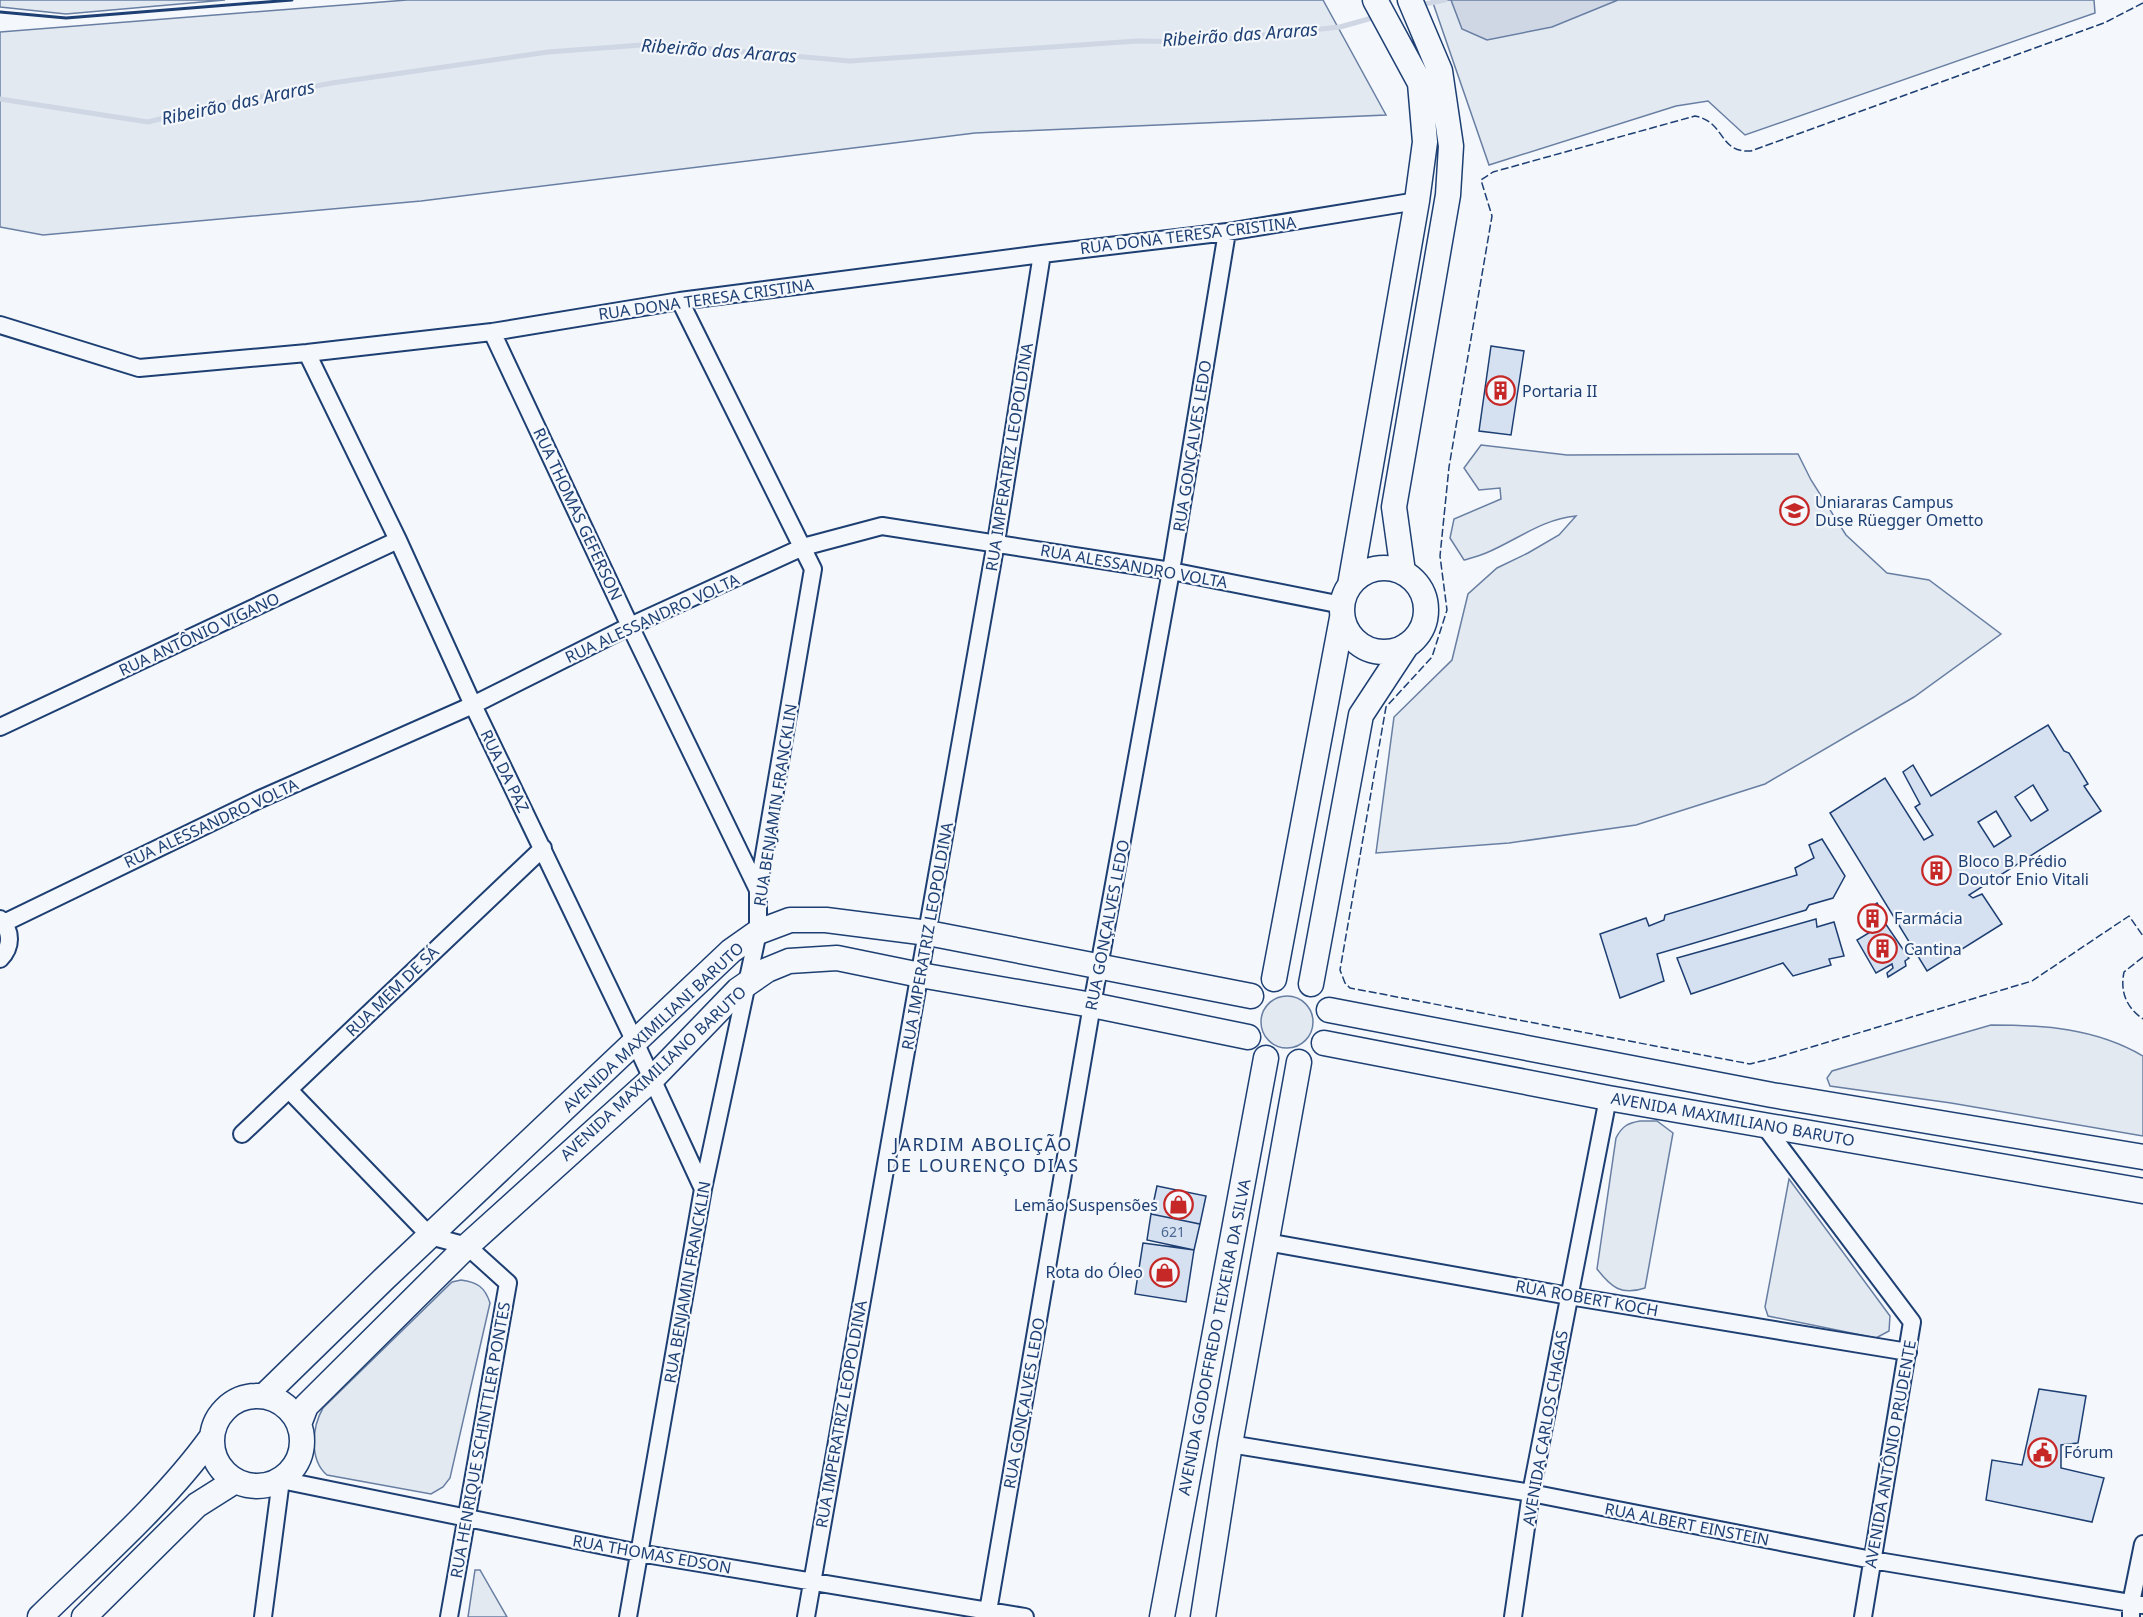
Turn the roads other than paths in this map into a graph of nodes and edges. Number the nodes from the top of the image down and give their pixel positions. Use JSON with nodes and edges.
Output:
{"nodes":[{"id":1,"x":1375,"y":0,"type":"edge"},
{"id":2,"x":1410,"y":0,"type":"edge"},
{"id":3,"x":1417,"y":201,"type":"junction"},
{"id":4,"x":1227,"y":232,"type":"junction"},
{"id":5,"x":1042,"y":254,"type":"junction"},
{"id":6,"x":680,"y":301,"type":"junction"},
{"id":7,"x":0,"y":325,"type":"edge"},
{"id":8,"x":492,"y":332,"type":"junction"},
{"id":9,"x":307,"y":353,"type":"junction"},
{"id":10,"x":398,"y":540,"type":"junction"},
{"id":11,"x":996,"y":542,"type":"junction"},
{"id":12,"x":803,"y":548,"type":"junction"},
{"id":13,"x":1171,"y":571,"type":"junction"},
{"id":14,"x":1403,"y":572,"type":"junction"},
{"id":15,"x":1345,"y":603,"type":"junction"},
{"id":16,"x":630,"y":626,"type":"junction"},
{"id":17,"x":1407,"y":645,"type":"junction"},
{"id":18,"x":473,"y":705,"type":"junction"},
{"id":19,"x":0,"y":727,"type":"edge"},
{"id":20,"x":543,"y":848,"type":"junction"},
{"id":21,"x":758,"y":890,"type":"junction"},
{"id":22,"x":2,"y":921,"type":"edge"},
{"id":23,"x":758,"y":932,"type":"junction"},
{"id":24,"x":928,"y":933,"type":"junction"},
{"id":25,"x":0,"y":959,"type":"edge"},
{"id":26,"x":1100,"y":967,"type":"junction"},
{"id":27,"x":920,"y":975,"type":"junction"},
{"id":28,"x":1274,"y":979,"type":"junction"},
{"id":29,"x":1311,"y":984,"type":"junction"},
{"id":30,"x":746,"y":985,"type":"junction"},
{"id":31,"x":1251,"y":996,"type":"junction"},
{"id":32,"x":1092,"y":1005,"type":"junction"},
{"id":33,"x":1329,"y":1010,"type":"junction"},
{"id":34,"x":1248,"y":1037,"type":"junction"},
{"id":35,"x":635,"y":1042,"type":"junction"},
{"id":36,"x":1324,"y":1043,"type":"junction"},
{"id":37,"x":1266,"y":1058,"type":"junction"},
{"id":38,"x":1299,"y":1062,"type":"junction"},
{"id":39,"x":651,"y":1080,"type":"junction"},
{"id":40,"x":289,"y":1090,"type":"junction"},
{"id":41,"x":1772,"y":1095,"type":"junction"},
{"id":42,"x":1608,"y":1098,"type":"junction"},
{"id":43,"x":1763,"y":1124,"type":"junction"},
{"id":44,"x":242,"y":1134,"type":"dead end"},
{"id":45,"x":2143,"y":1157,"type":"edge"},
{"id":46,"x":703,"y":1189,"type":"junction"},
{"id":47,"x":2143,"y":1191,"type":"edge"},
{"id":48,"x":430,"y":1236,"type":"junction"},
{"id":49,"x":1267,"y":1242,"type":"junction"},
{"id":50,"x":467,"y":1246,"type":"junction"},
{"id":51,"x":1569,"y":1296,"type":"junction"},
{"id":52,"x":1908,"y":1352,"type":"junction"},
{"id":53,"x":264,"y":1396,"type":"junction"},
{"id":54,"x":299,"y":1424,"type":"junction"},
{"id":55,"x":211,"y":1438,"type":"junction"},
{"id":56,"x":1230,"y":1444,"type":"junction"},
{"id":57,"x":281,"y":1480,"type":"junction"},
{"id":58,"x":235,"y":1481,"type":"junction"},
{"id":59,"x":1532,"y":1493,"type":"junction"},
{"id":60,"x":465,"y":1519,"type":"junction"},
{"id":61,"x":2143,"y":1544,"type":"edge"},
{"id":62,"x":639,"y":1553,"type":"junction"},
{"id":63,"x":1872,"y":1560,"type":"junction"},
{"id":64,"x":811,"y":1581,"type":"junction"},
{"id":65,"x":2135,"y":1608,"type":"edge"},
{"id":66,"x":988,"y":1614,"type":"edge"},
{"id":67,"x":40,"y":1617,"type":"edge"},
{"id":68,"x":84,"y":1617,"type":"edge"},
{"id":69,"x":263,"y":1617,"type":"edge"},
{"id":70,"x":449,"y":1617,"type":"edge"},
{"id":71,"x":628,"y":1617,"type":"edge"},
{"id":72,"x":806,"y":1617,"type":"edge"},
{"id":73,"x":1026,"y":1617,"type":"edge"},
{"id":74,"x":1162,"y":1617,"type":"edge"},
{"id":75,"x":1203,"y":1617,"type":"edge"},
{"id":76,"x":1513,"y":1617,"type":"edge"},
{"id":77,"x":1863,"y":1617,"type":"edge"}],
"edges":[{"from":1,"to":3,"type":"street"},
{"from":2,"to":14,"type":"street"},
{"from":3,"to":4,"type":"street","name":"RUA DONA TERESA CRISTINA"},
{"from":3,"to":15,"type":"street"},
{"from":4,"to":5,"type":"street","name":"RUA DONA TERESA CRISTINA"},
{"from":4,"to":13,"type":"street","name":"RUA GONÇALVES LEDO"},
{"from":5,"to":6,"type":"street","name":"RUA DONA TERESA CRISTINA"},
{"from":5,"to":11,"type":"street","name":"RUA IMPERATRIZ LEOPOLDINA"},
{"from":6,"to":8,"type":"street","name":"RUA DONA TERESA CRISTINA"},
{"from":6,"to":12,"type":"street","name":"RUA BENJAMIN FRANCKLIN"},
{"from":7,"to":9,"type":"street","name":"RUA DONA TERESA CRISTINA"},
{"from":8,"to":9,"type":"street","name":"RUA DONA TERESA CRISTINA"},
{"from":8,"to":16,"type":"street","name":"RUA THOMAS GEFERSON"},
{"from":9,"to":10,"type":"street","name":"RUA DA PAZ"},
{"from":10,"to":18,"type":"street","name":"RUA DA PAZ"},
{"from":10,"to":19,"type":"street","name":"RUA ANTÔNIO VIGANO"},
{"from":11,"to":12,"type":"street","name":"RUA ALESSANDRO VOLTA"},
{"from":11,"to":13,"type":"street","name":"RUA ALESSANDRO VOLTA"},
{"from":11,"to":24,"type":"street","name":"RUA IMPERATRIZ LEOPOLDINA"},
{"from":12,"to":16,"type":"street","name":"RUA ALESSANDRO VOLTA"},
{"from":12,"to":21,"type":"street","name":"RUA BENJAMIN FRANCKLIN"},
{"from":13,"to":15,"type":"street","name":"RUA ALESSANDRO VOLTA"},
{"from":13,"to":26,"type":"street","name":"RUA GONÇALVES LEDO"},
{"from":14,"to":15,"type":"street"},
{"from":14,"to":17,"type":"street"},
{"from":15,"to":17,"type":"street"},
{"from":15,"to":28,"type":"street"},
{"from":16,"to":18,"type":"street","name":"RUA ALESSANDRO VOLTA"},
{"from":16,"to":21,"type":"street","name":"RUA THOMAS GEFERSON"},
{"from":17,"to":29,"type":"street"},
{"from":18,"to":20,"type":"street","name":"RUA DA PAZ"},
{"from":18,"to":22,"type":"street","name":"RUA ALESSANDRO VOLTA"},
{"from":20,"to":35,"type":"street","name":"RUA DA PAZ"},
{"from":20,"to":40,"type":"street","name":"RUA MEM DE SÁ"},
{"from":21,"to":23,"type":"street","name":"RUA BENJAMIN FRANCKLIN"},
{"from":22,"to":25,"type":"street","name":"RUA ALESSANDRO VOLTA"},
{"from":23,"to":24,"type":"street","name":"AVENIDA MAXIMILIANI BARUTO"},
{"from":23,"to":30,"type":"street","name":"RUA BENJAMIN FRANCKLIN"},
{"from":23,"to":35,"type":"street","name":"AVENIDA MAXIMILIANI BARUTO"},
{"from":24,"to":26,"type":"street","name":"AVENIDA MAXIMILIANI BARUTO"},
{"from":24,"to":27,"type":"street","name":"RUA IMPERATRIZ LEOPOLDINA"},
{"from":26,"to":31,"type":"street","name":"AVENIDA MAXIMILIANI BARUTO"},
{"from":26,"to":32,"type":"street","name":"RUA GONÇALVES LEDO"},
{"from":27,"to":30,"type":"street","name":"AVENIDA MAXIMILIANO BARUTO"},
{"from":27,"to":32,"type":"street","name":"AVENIDA MAXIMILIANO BARUTO"},
{"from":27,"to":64,"type":"street","name":"RUA IMPERATRIZ LEOPOLDINA"},
{"from":28,"to":29,"type":"street"},
{"from":28,"to":31,"type":"street"},
{"from":29,"to":33,"type":"street"},
{"from":30,"to":39,"type":"street","name":"AVENIDA MAXIMILIANO BARUTO"},
{"from":30,"to":46,"type":"street","name":"RUA BENJAMIN FRANCKLIN"},
{"from":31,"to":34,"type":"street"},
{"from":32,"to":34,"type":"street","name":"AVENIDA MAXIMILIANO BARUTO"},
{"from":32,"to":66,"type":"street","name":"RUA GONÇALVES LEDO"},
{"from":33,"to":36,"type":"street"},
{"from":33,"to":41,"type":"street","name":"AVENIDA MAXIMILIANO BARUTO"},
{"from":34,"to":37,"type":"street"},
{"from":35,"to":39,"type":"street","name":"RUA DA PAZ"},
{"from":35,"to":48,"type":"street","name":"AVENIDA MAXIMILIANI BARUTO"},
{"from":36,"to":38,"type":"street"},
{"from":36,"to":42,"type":"street","name":"AVENIDA MAXIMILIANO BARUTO"},
{"from":37,"to":38,"type":"street"},
{"from":37,"to":74,"type":"street","name":"AVENIDA GODOFFREDO TEIXEIRA DA SILVA"},
{"from":38,"to":49,"type":"street","name":"AVENIDA GODOFFREDO TEIXEIRA DA SILVA"},
{"from":39,"to":46,"type":"street","name":"RUA DA PAZ"},
{"from":39,"to":50,"type":"street","name":"AVENIDA MAXIMILIANO BARUTO"},
{"from":40,"to":44,"type":"street","name":"RUA MEM DE SÁ"},
{"from":40,"to":48,"type":"street"},
{"from":41,"to":43,"type":"street"},
{"from":41,"to":45,"type":"street","name":"AVENIDA MAXIMILIANO BARUTO"},
{"from":42,"to":43,"type":"street","name":"AVENIDA MAXIMILIANO BARUTO"},
{"from":42,"to":51,"type":"street","name":"AVENIDA CARLOS CHAGAS"},
{"from":43,"to":47,"type":"street","name":"AVENIDA MAXIMILIANO BARUTO"},
{"from":43,"to":52,"type":"street","name":"AVENIDA ANTÔNIO PRUDENTE"},
{"from":46,"to":62,"type":"street","name":"RUA BENJAMIN FRANCKLIN"},
{"from":48,"to":50,"type":"street"},
{"from":48,"to":53,"type":"street","name":"AVENIDA MAXIMILIANI BARUTO"},
{"from":49,"to":51,"type":"street","name":"RUA ROBERT KOCH"},
{"from":49,"to":56,"type":"street","name":"AVENIDA GODOFFREDO TEIXEIRA DA SILVA"},
{"from":50,"to":54,"type":"street","name":"AVENIDA MAXIMILIANO BARUTO"},
{"from":50,"to":60,"type":"street","name":"RUA HENRIQUE SCHINTTLER PONTES"},
{"from":51,"to":52,"type":"street","name":"RUA ROBERT KOCH"},
{"from":51,"to":59,"type":"street","name":"AVENIDA CARLOS CHAGAS"},
{"from":52,"to":63,"type":"street","name":"AVENIDA ANTÔNIO PRUDENTE"},
{"from":53,"to":54,"type":"street"},
{"from":53,"to":55,"type":"street"},
{"from":54,"to":57,"type":"street"},
{"from":55,"to":58,"type":"street"},
{"from":55,"to":67,"type":"street"},
{"from":56,"to":59,"type":"street","name":"RUA ALBERT EINSTEIN"},
{"from":56,"to":75,"type":"street","name":"AVENIDA GODOFFREDO TEIXEIRA DA SILVA"},
{"from":57,"to":58,"type":"street"},
{"from":57,"to":60,"type":"street","name":"RUA THOMAS EDSON"},
{"from":57,"to":69,"type":"street"},
{"from":58,"to":68,"type":"street"},
{"from":59,"to":63,"type":"street","name":"RUA ALBERT EINSTEIN"},
{"from":59,"to":76,"type":"street","name":"AVENIDA CARLOS CHAGAS"},
{"from":60,"to":62,"type":"street","name":"RUA THOMAS EDSON"},
{"from":60,"to":70,"type":"street","name":"RUA HENRIQUE SCHINTTLER PONTES"},
{"from":61,"to":65,"type":"street"},
{"from":62,"to":64,"type":"street","name":"RUA THOMAS EDSON"},
{"from":62,"to":71,"type":"street","name":"RUA BENJAMIN FRANCKLIN"},
{"from":63,"to":65,"type":"street","name":"RUA ALBERT EINSTEIN"},
{"from":63,"to":77,"type":"street","name":"AVENIDA ANTÔNIO PRUDENTE"},
{"from":64,"to":66,"type":"street","name":"RUA THOMAS EDSON"},
{"from":64,"to":72,"type":"street","name":"RUA IMPERATRIZ LEOPOLDINA"},
{"from":66,"to":73,"type":"street","name":"RUA THOMAS EDSON"}]}
